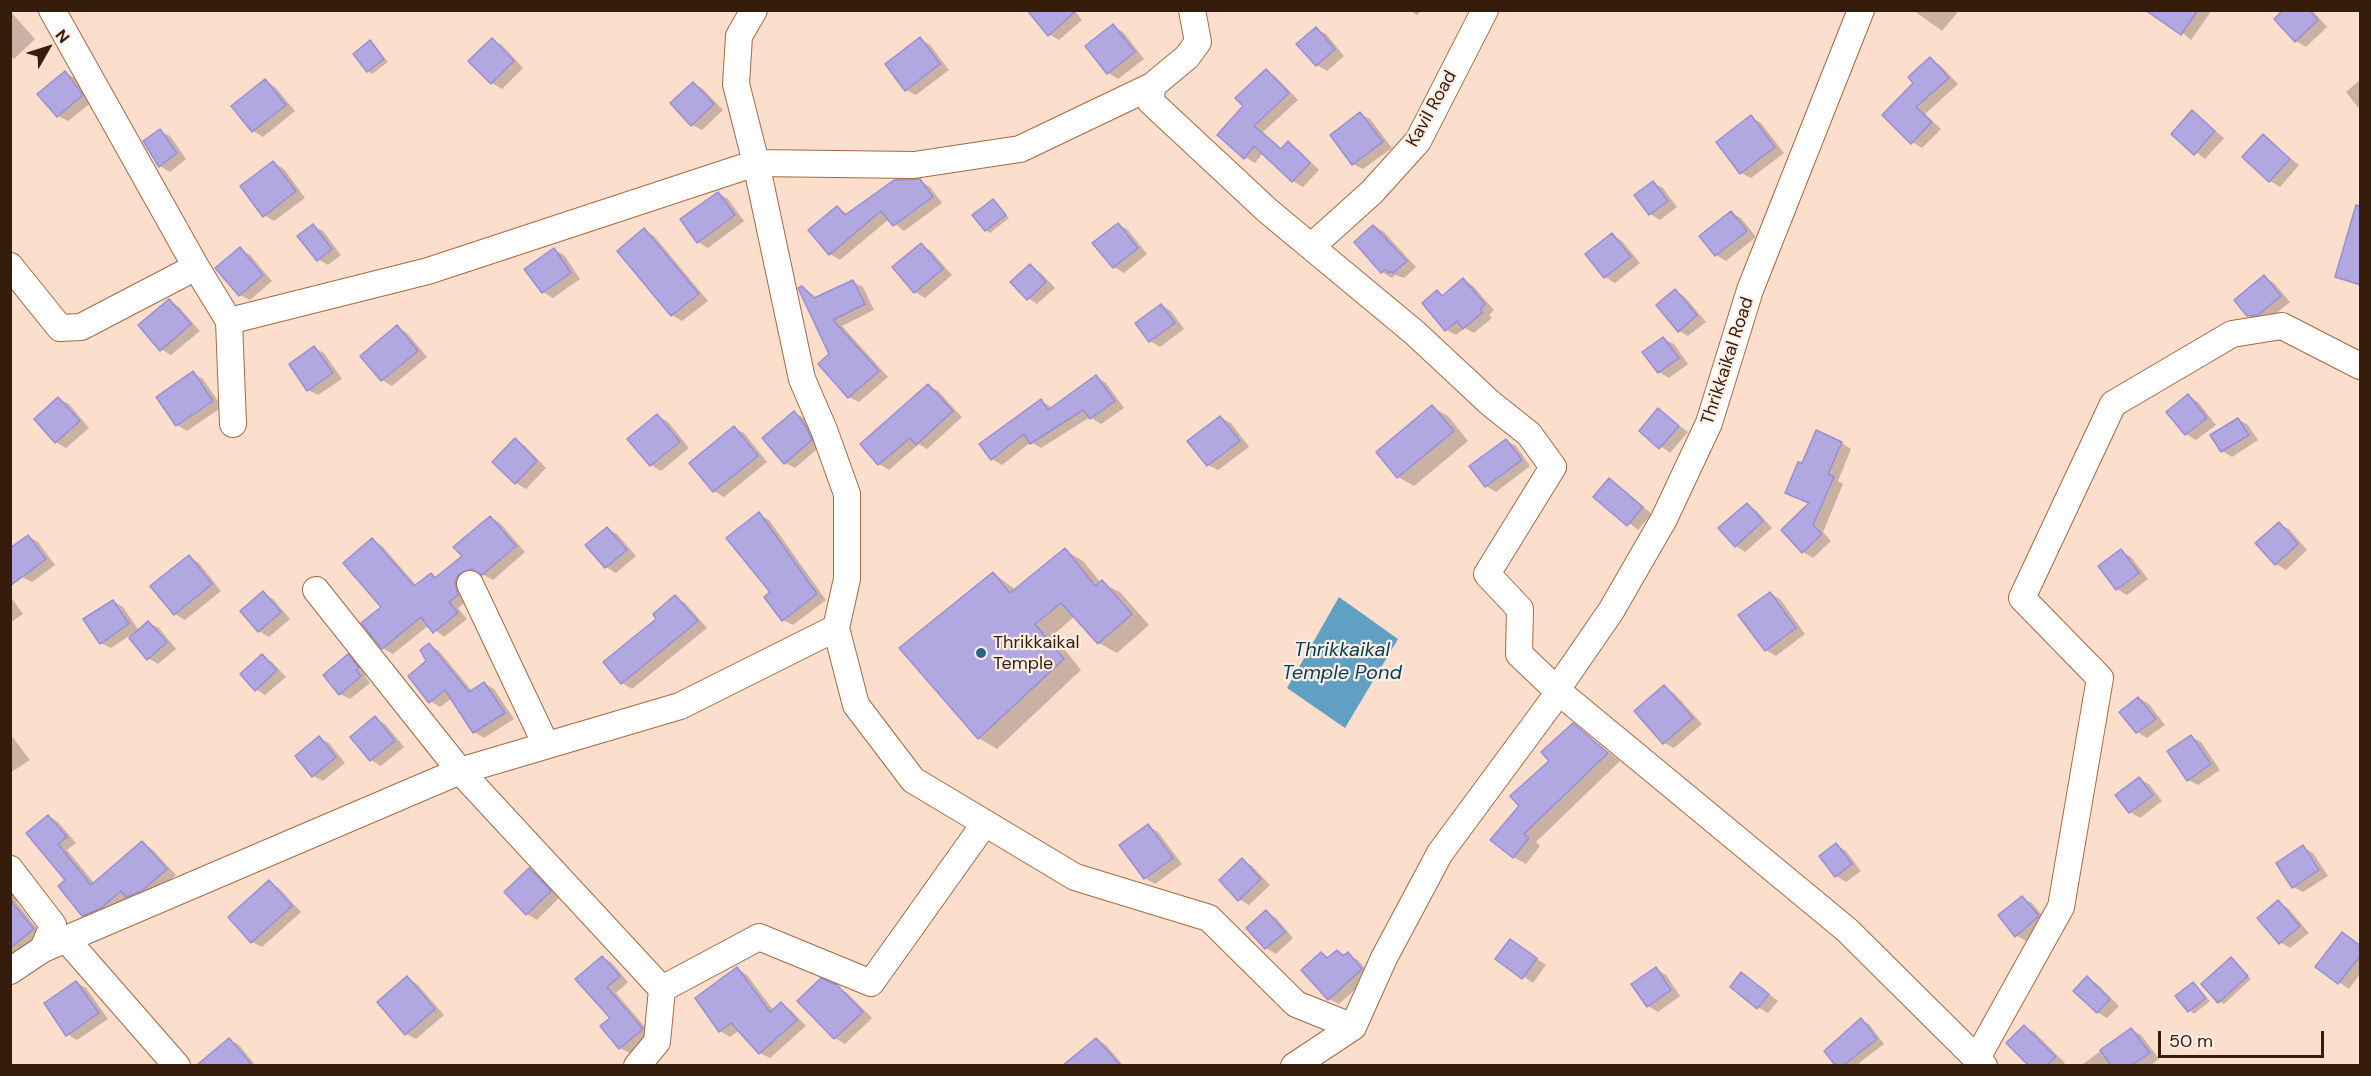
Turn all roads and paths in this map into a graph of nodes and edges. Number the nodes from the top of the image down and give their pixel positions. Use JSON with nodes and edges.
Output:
{"nodes":[{"id":1,"x":52,"y":10,"type":"edge"},
{"id":2,"x":754,"y":10,"type":"edge"},
{"id":3,"x":1192,"y":10,"type":"edge"},
{"id":4,"x":1485,"y":10,"type":"edge"},
{"id":5,"x":1861,"y":10,"type":"edge"},
{"id":6,"x":1152,"y":86,"type":"junction"},
{"id":7,"x":756,"y":163,"type":"junction"},
{"id":8,"x":1312,"y":246,"type":"junction"},
{"id":9,"x":10,"y":266,"type":"edge"},
{"id":10,"x":196,"y":267,"type":"junction"},
{"id":11,"x":229,"y":321,"type":"junction"},
{"id":12,"x":2361,"y":366,"type":"edge"},
{"id":13,"x":233,"y":424,"type":"dead end"},
{"id":14,"x":470,"y":584,"type":"dead end"},
{"id":15,"x":316,"y":590,"type":"dead end"},
{"id":16,"x":837,"y":628,"type":"junction"},
{"id":17,"x":1559,"y":692,"type":"junction"},
{"id":18,"x":546,"y":745,"type":"junction"},
{"id":19,"x":460,"y":771,"type":"junction"},
{"id":20,"x":985,"y":823,"type":"junction"},
{"id":21,"x":10,"y":869,"type":"edge"},
{"id":22,"x":66,"y":939,"type":"junction"},
{"id":23,"x":43,"y":949,"type":"junction"},
{"id":24,"x":10,"y":971,"type":"edge"},
{"id":25,"x":662,"y":989,"type":"junction"},
{"id":26,"x":1353,"y":1027,"type":"junction"},
{"id":27,"x":1980,"y":1062,"type":"edge"},
{"id":28,"x":177,"y":1065,"type":"edge"},
{"id":29,"x":637,"y":1065,"type":"edge"},
{"id":30,"x":1294,"y":1065,"type":"edge"}],
"edges":[{"from":1,"to":10,"type":"street"},
{"from":2,"to":7,"type":"street"},
{"from":3,"to":6,"type":"street"},
{"from":4,"to":8,"type":"street","name":"Kavil Road"},
{"from":5,"to":17,"type":"street","name":"Thrikkaikal Road"},
{"from":6,"to":7,"type":"street"},
{"from":6,"to":8,"type":"street"},
{"from":7,"to":11,"type":"street"},
{"from":7,"to":16,"type":"street"},
{"from":8,"to":17,"type":"street"},
{"from":9,"to":10,"type":"street"},
{"from":10,"to":11,"type":"street"},
{"from":11,"to":13,"type":"street"},
{"from":12,"to":27,"type":"street"},
{"from":14,"to":18,"type":"street"},
{"from":15,"to":19,"type":"street"},
{"from":16,"to":18,"type":"street"},
{"from":16,"to":20,"type":"street"},
{"from":17,"to":26,"type":"street","name":"Thrikkaikal Road"},
{"from":17,"to":27,"type":"street"},
{"from":18,"to":19,"type":"street"},
{"from":19,"to":22,"type":"street"},
{"from":19,"to":25,"type":"street"},
{"from":20,"to":25,"type":"street"},
{"from":20,"to":26,"type":"street"},
{"from":21,"to":23,"type":"street"},
{"from":22,"to":23,"type":"street"},
{"from":22,"to":28,"type":"street"},
{"from":23,"to":24,"type":"street"},
{"from":25,"to":29,"type":"street"},
{"from":26,"to":30,"type":"street"}]}
